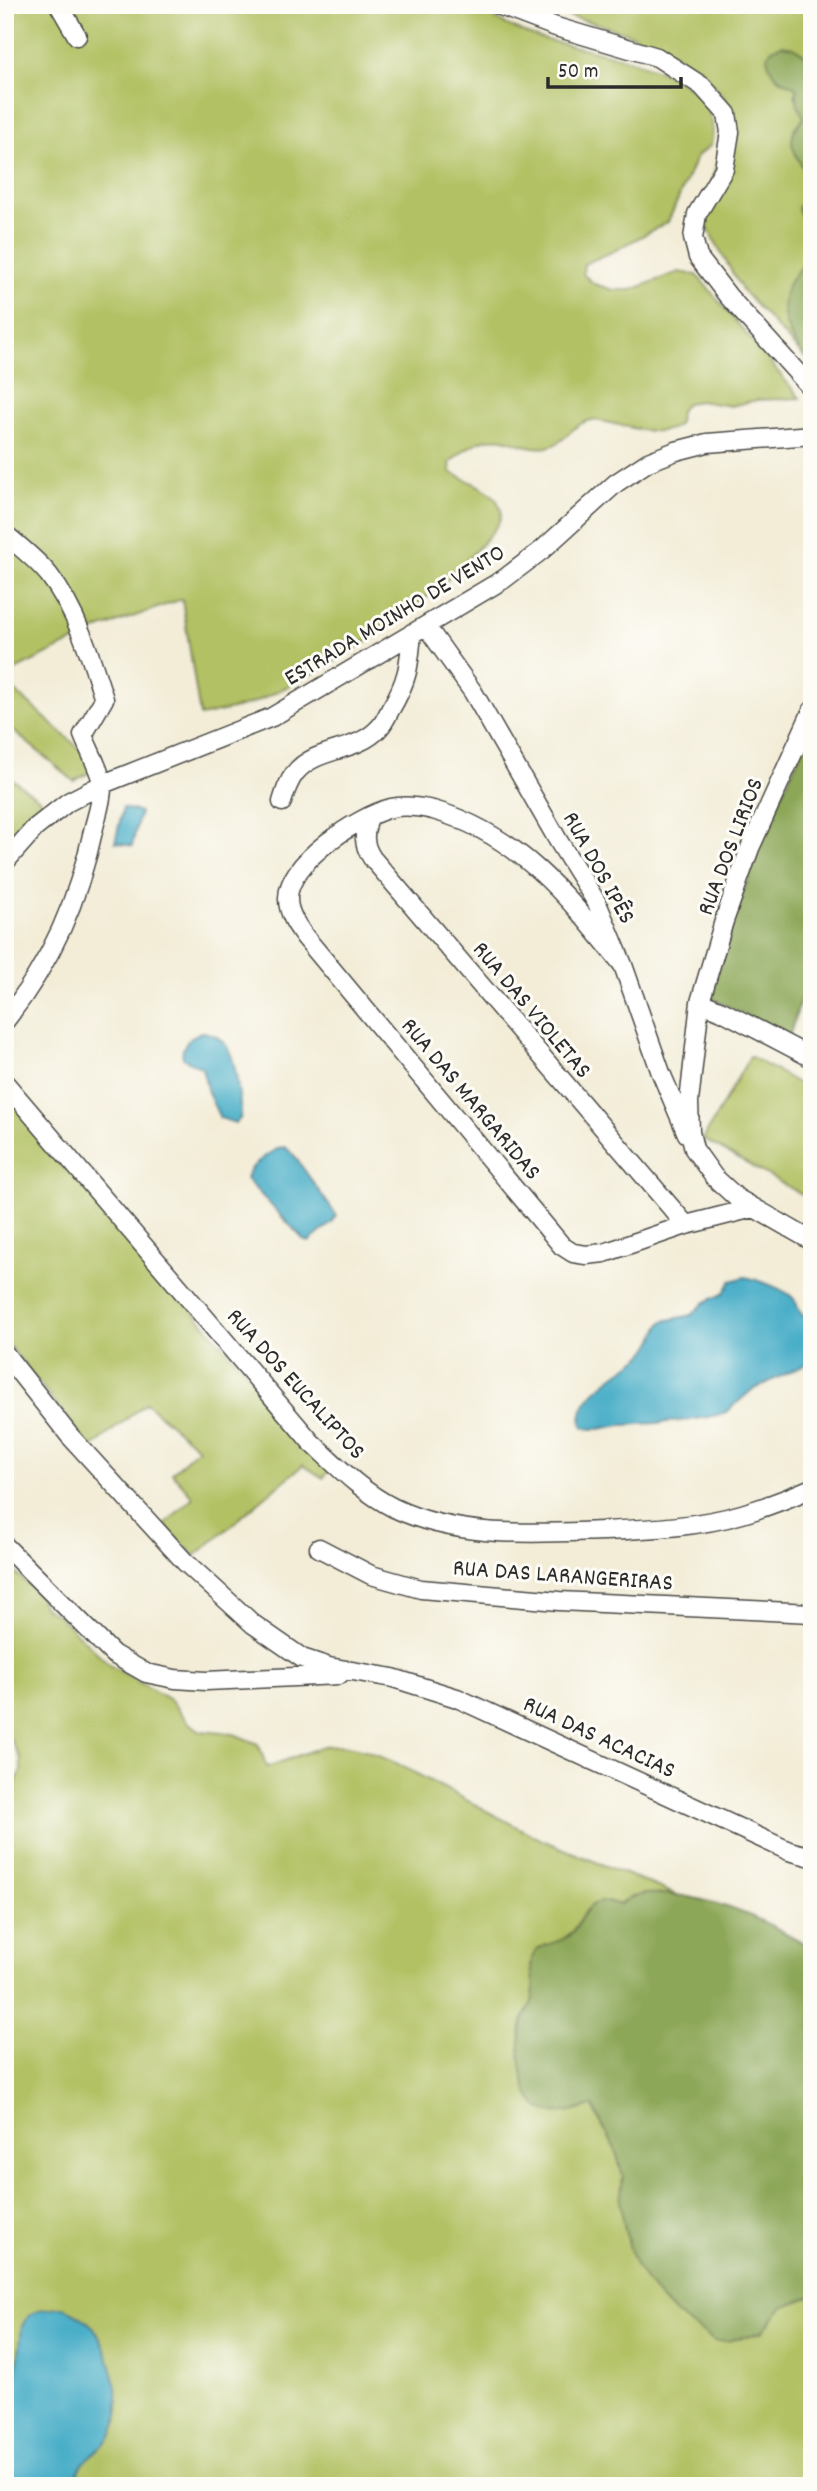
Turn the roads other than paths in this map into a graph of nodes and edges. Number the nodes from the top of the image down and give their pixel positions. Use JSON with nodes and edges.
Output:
{"nodes":[{"id":1,"x":59,"y":5,"type":"edge"},
{"id":2,"x":498,"y":5,"type":"edge"},
{"id":3,"x":77,"y":36,"type":"dead end"},
{"id":4,"x":812,"y":389,"type":"edge"},
{"id":5,"x":812,"y":435,"type":"edge"},
{"id":6,"x":5,"y":534,"type":"edge"},
{"id":7,"x":419,"y":630,"type":"junction"},
{"id":8,"x":812,"y":711,"type":"edge"},
{"id":9,"x":103,"y":784,"type":"junction"},
{"id":10,"x":282,"y":803,"type":"dead end"},
{"id":11,"x":369,"y":817,"type":"junction"},
{"id":12,"x":5,"y":862,"type":"edge"},
{"id":13,"x":623,"y":965,"type":"junction"},
{"id":14,"x":700,"y":1002,"type":"junction"},
{"id":15,"x":5,"y":1021,"type":"edge"},
{"id":16,"x":812,"y":1058,"type":"edge"},
{"id":17,"x":5,"y":1083,"type":"edge"},
{"id":18,"x":694,"y":1149,"type":"junction"},
{"id":19,"x":753,"y":1208,"type":"junction"},
{"id":20,"x":686,"y":1225,"type":"junction"},
{"id":21,"x":812,"y":1241,"type":"edge"},
{"id":22,"x":5,"y":1354,"type":"edge"},
{"id":23,"x":812,"y":1488,"type":"edge"},
{"id":24,"x":5,"y":1546,"type":"edge"},
{"id":25,"x":319,"y":1548,"type":"dead end"},
{"id":26,"x":812,"y":1613,"type":"edge"},
{"id":27,"x":363,"y":1673,"type":"junction"},
{"id":28,"x":812,"y":1857,"type":"edge"}],
"edges":[{"from":1,"to":3,"type":"street"},
{"from":2,"to":4,"type":"street"},
{"from":5,"to":7,"type":"street","name":"ESTRADA MOINHO DE VENTO"},
{"from":6,"to":9,"type":"street"},
{"from":7,"to":9,"type":"street","name":"ESTRADA MOINHO DE VENTO"},
{"from":7,"to":10,"type":"street"},
{"from":7,"to":13,"type":"street","name":"RUA DOS IPÊS"},
{"from":8,"to":14,"type":"street","name":"RUA DOS LIRIOS"},
{"from":9,"to":12,"type":"street","name":"ESTRADA MOINHO DE VENTO"},
{"from":9,"to":15,"type":"street"},
{"from":11,"to":13,"type":"street","name":"RUA DAS MARGARIDAS"},
{"from":11,"to":20,"type":"street","name":"RUA DAS VIOLETAS"},
{"from":11,"to":20,"type":"street","name":"RUA DAS MARGARIDAS"},
{"from":13,"to":18,"type":"street","name":"RUA DOS IPÊS"},
{"from":14,"to":16,"type":"street"},
{"from":14,"to":18,"type":"street","name":"RUA DOS LIRIOS"},
{"from":17,"to":23,"type":"street","name":"RUA DOS EUCALIPTOS"},
{"from":18,"to":19,"type":"street","name":"RUA DOS IPÊS"},
{"from":19,"to":20,"type":"street","name":"RUA DAS MARGARIDAS"},
{"from":19,"to":21,"type":"street","name":"RUA DOS IPÊS"},
{"from":22,"to":27,"type":"street"},
{"from":24,"to":27,"type":"street"},
{"from":25,"to":26,"type":"street","name":"RUA DAS LARANGERIRAS"},
{"from":27,"to":28,"type":"street","name":"RUA DAS ACACIAS"}]}
